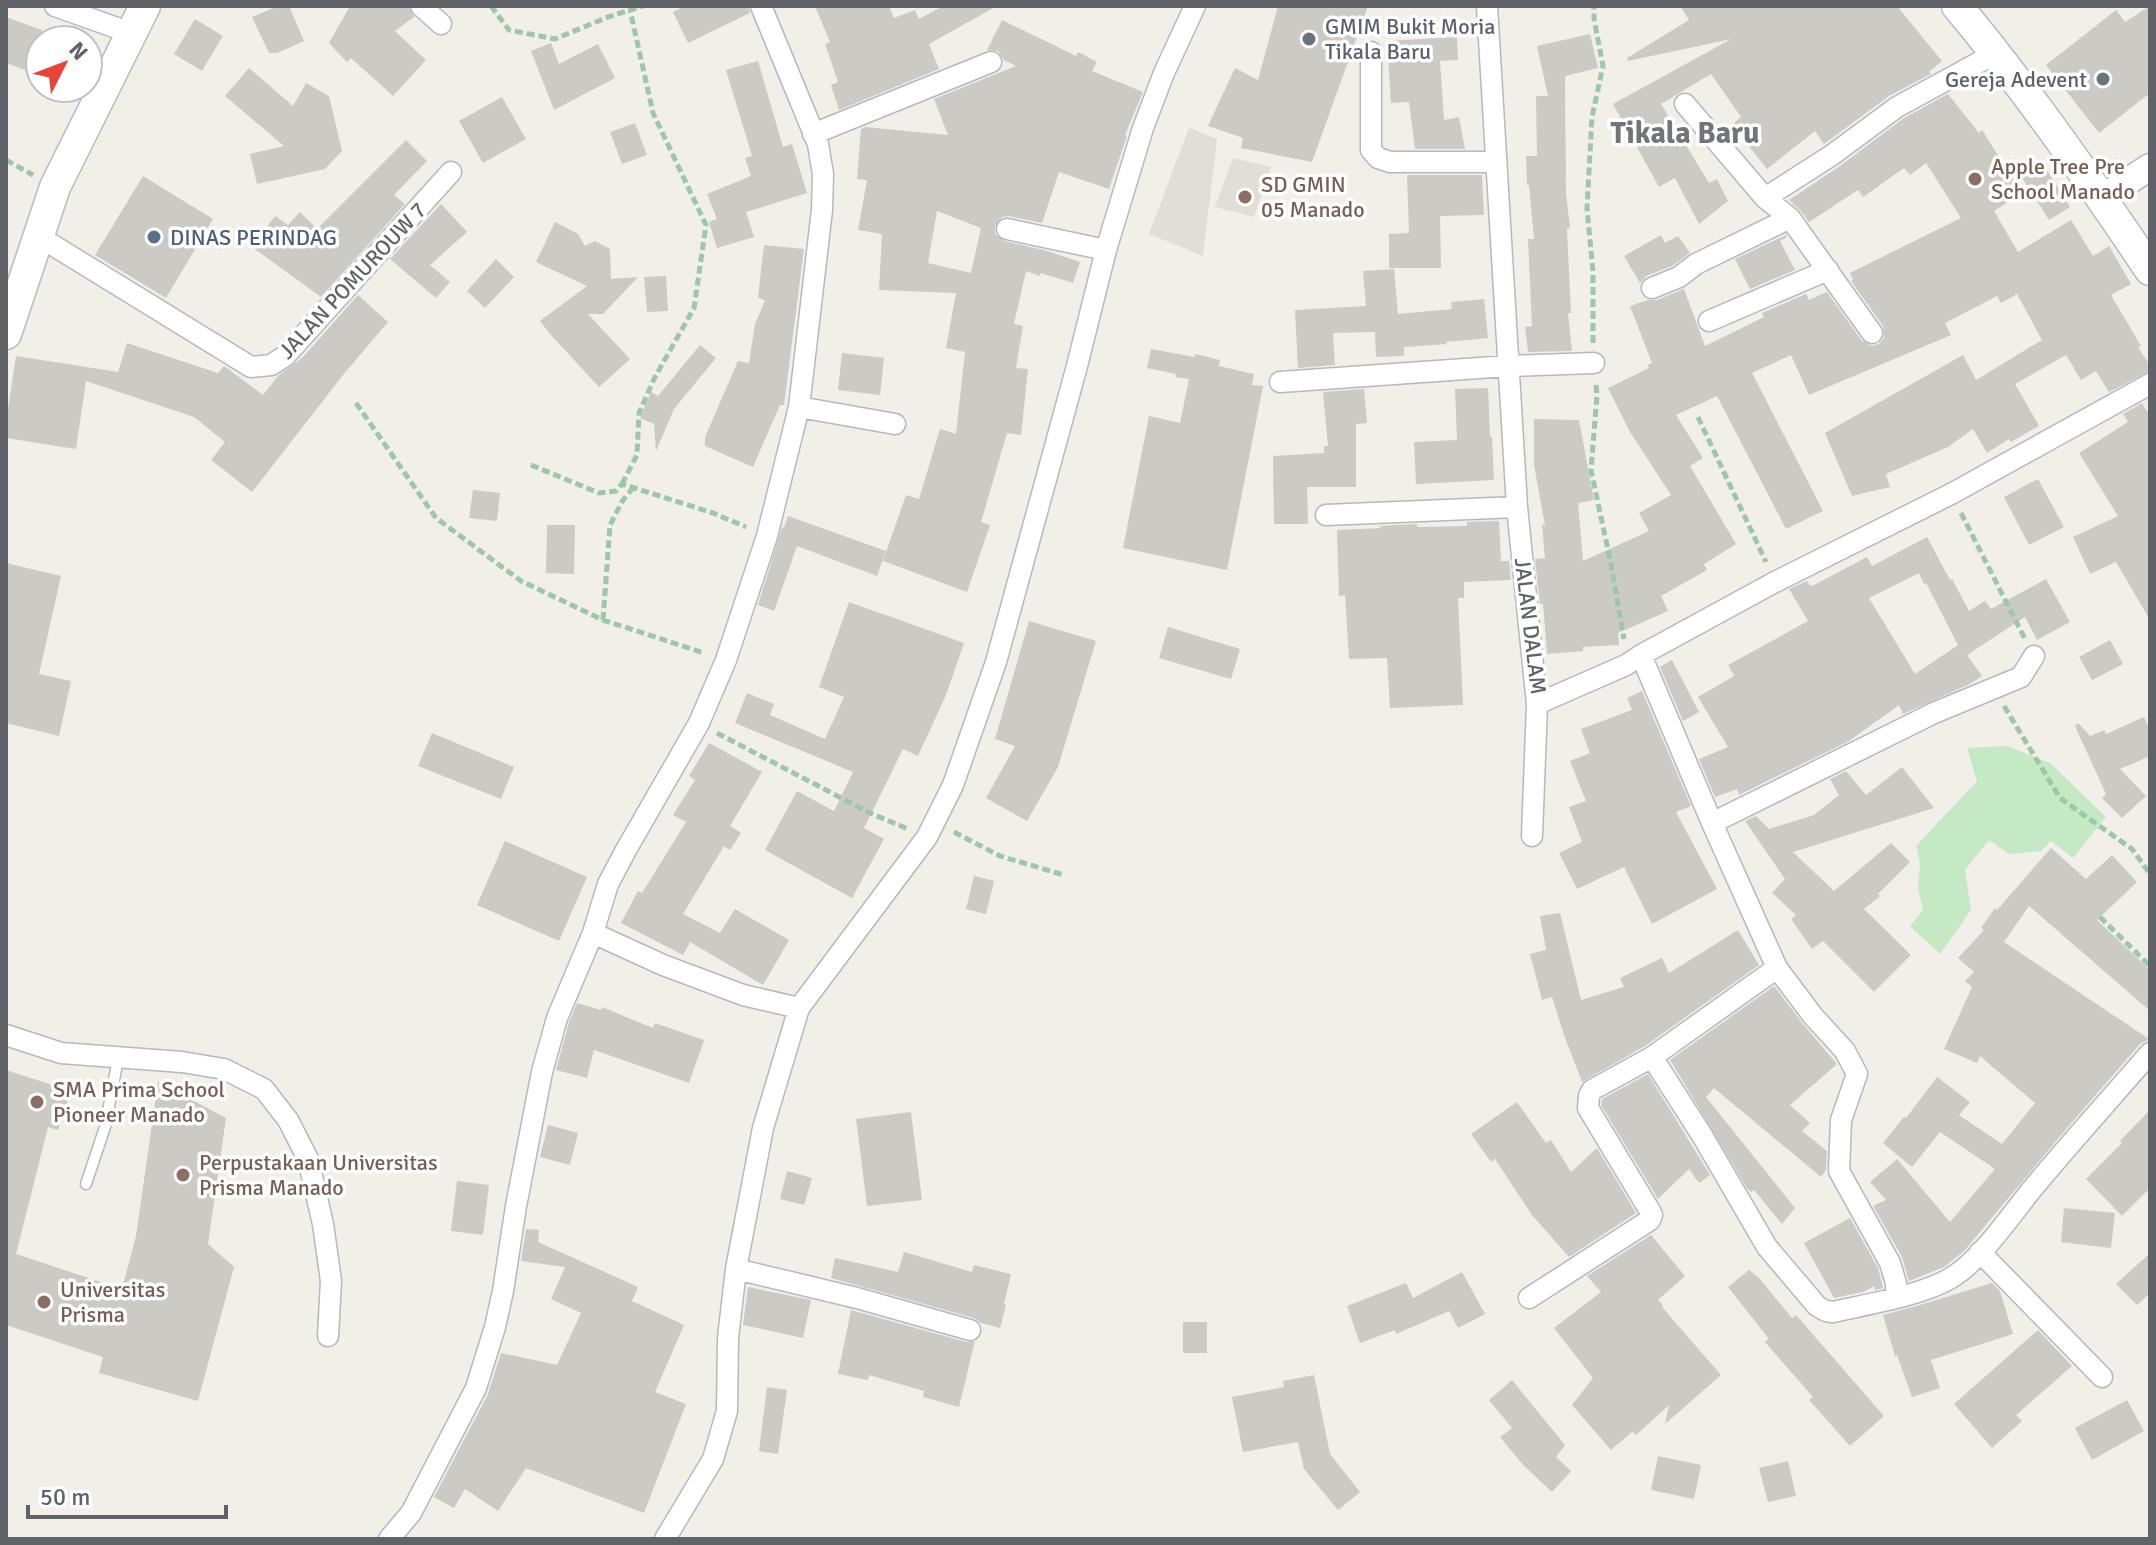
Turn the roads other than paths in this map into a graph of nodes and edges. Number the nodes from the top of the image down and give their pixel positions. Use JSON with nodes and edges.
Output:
{"nodes":[{"id":1,"x":55,"y":6,"type":"edge"},
{"id":2,"x":145,"y":6,"type":"edge"},
{"id":3,"x":421,"y":6,"type":"edge"},
{"id":4,"x":761,"y":6,"type":"edge"},
{"id":5,"x":1195,"y":6,"type":"edge"},
{"id":6,"x":1487,"y":6,"type":"edge"},
{"id":7,"x":1957,"y":6,"type":"edge"},
{"id":8,"x":441,"y":24,"type":"dead end"},
{"id":9,"x":131,"y":33,"type":"junction"},
{"id":10,"x":1371,"y":52,"type":"dead end"},
{"id":11,"x":1996,"y":53,"type":"junction"},
{"id":12,"x":991,"y":62,"type":"dead end"},
{"id":13,"x":1685,"y":104,"type":"dead end"},
{"id":14,"x":813,"y":134,"type":"junction"},
{"id":15,"x":1496,"y":162,"type":"junction"},
{"id":16,"x":2150,"y":167,"type":"edge"},
{"id":17,"x":451,"y":172,"type":"dead end"},
{"id":18,"x":1765,"y":198,"type":"junction"},
{"id":19,"x":2102,"y":198,"type":"junction"},
{"id":20,"x":1790,"y":218,"type":"junction"},
{"id":21,"x":1007,"y":229,"type":"dead end"},
{"id":22,"x":38,"y":236,"type":"junction"},
{"id":23,"x":1106,"y":250,"type":"junction"},
{"id":24,"x":1828,"y":270,"type":"junction"},
{"id":25,"x":2150,"y":270,"type":"edge"},
{"id":26,"x":1652,"y":288,"type":"dead end"},
{"id":27,"x":1709,"y":321,"type":"dead end"},
{"id":28,"x":1872,"y":333,"type":"dead end"},
{"id":29,"x":6,"y":334,"type":"edge"},
{"id":30,"x":1594,"y":363,"type":"road end"},
{"id":31,"x":1508,"y":366,"type":"junction"},
{"id":32,"x":1280,"y":382,"type":"dead end"},
{"id":33,"x":2150,"y":384,"type":"edge"},
{"id":34,"x":799,"y":407,"type":"junction"},
{"id":35,"x":895,"y":424,"type":"dead end"},
{"id":36,"x":1517,"y":507,"type":"junction"},
{"id":37,"x":1326,"y":515,"type":"dead end"},
{"id":38,"x":2034,"y":656,"type":"road end"},
{"id":39,"x":1634,"y":660,"type":"junction"},
{"id":40,"x":1537,"y":704,"type":"junction"},
{"id":41,"x":1712,"y":823,"type":"junction"},
{"id":42,"x":1532,"y":836,"type":"dead end"},
{"id":43,"x":593,"y":933,"type":"junction"},
{"id":44,"x":1777,"y":968,"type":"junction"},
{"id":45,"x":799,"y":1008,"type":"junction"},
{"id":46,"x":6,"y":1035,"type":"edge"},
{"id":47,"x":2150,"y":1054,"type":"edge"},
{"id":48,"x":1652,"y":1057,"type":"junction"},
{"id":49,"x":118,"y":1059,"type":"junction"},
{"id":50,"x":86,"y":1184,"type":"dead end"},
{"id":51,"x":1980,"y":1252,"type":"junction"},
{"id":52,"x":736,"y":1269,"type":"junction"},
{"id":53,"x":1529,"y":1298,"type":"dead end"},
{"id":54,"x":1896,"y":1298,"type":"junction"},
{"id":55,"x":970,"y":1330,"type":"dead end"},
{"id":56,"x":328,"y":1336,"type":"dead end"},
{"id":57,"x":2102,"y":1377,"type":"dead end"},
{"id":58,"x":389,"y":1539,"type":"edge"},
{"id":59,"x":665,"y":1539,"type":"edge"}],
"edges":[{"from":1,"to":9,"type":"street"},
{"from":2,"to":9,"type":"main road"},
{"from":3,"to":8,"type":"street"},
{"from":4,"to":14,"type":"street"},
{"from":5,"to":23,"type":"street"},
{"from":6,"to":15,"type":"street","name":"JALAN DALAM"},
{"from":7,"to":11,"type":"main road"},
{"from":9,"to":22,"type":"main road"},
{"from":10,"to":15,"type":"street"},
{"from":11,"to":18,"type":"street"},
{"from":11,"to":19,"type":"main road"},
{"from":12,"to":14,"type":"street"},
{"from":13,"to":18,"type":"street"},
{"from":14,"to":34,"type":"street"},
{"from":15,"to":31,"type":"street","name":"JALAN DALAM"},
{"from":16,"to":19,"type":"street"},
{"from":17,"to":22,"type":"street","name":"JALAN POMUROUW 7"},
{"from":18,"to":20,"type":"street"},
{"from":19,"to":25,"type":"main road"},
{"from":20,"to":24,"type":"street"},
{"from":20,"to":26,"type":"street"},
{"from":21,"to":23,"type":"street"},
{"from":22,"to":29,"type":"main road"},
{"from":23,"to":45,"type":"street"},
{"from":24,"to":27,"type":"street"},
{"from":24,"to":28,"type":"street"},
{"from":30,"to":31,"type":"street"},
{"from":31,"to":32,"type":"street"},
{"from":31,"to":36,"type":"street","name":"JALAN DALAM"},
{"from":33,"to":39,"type":"street","name":"JALAN DALAM"},
{"from":34,"to":35,"type":"street"},
{"from":34,"to":43,"type":"street"},
{"from":36,"to":37,"type":"street"},
{"from":36,"to":40,"type":"street","name":"JALAN DALAM"},
{"from":38,"to":41,"type":"street"},
{"from":39,"to":40,"type":"street","name":"JALAN DALAM"},
{"from":39,"to":41,"type":"street"},
{"from":40,"to":42,"type":"street"},
{"from":41,"to":44,"type":"street"},
{"from":43,"to":45,"type":"street"},
{"from":43,"to":58,"type":"street"},
{"from":44,"to":48,"type":"street"},
{"from":44,"to":54,"type":"street"},
{"from":45,"to":52,"type":"street"},
{"from":46,"to":49,"type":"street"},
{"from":47,"to":51,"type":"street"},
{"from":48,"to":53,"type":"street"},
{"from":48,"to":54,"type":"street"},
{"from":49,"to":50,"type":"lane"},
{"from":49,"to":56,"type":"street"},
{"from":51,"to":54,"type":"street"},
{"from":51,"to":57,"type":"street"},
{"from":52,"to":55,"type":"street"},
{"from":52,"to":59,"type":"street"}]}
